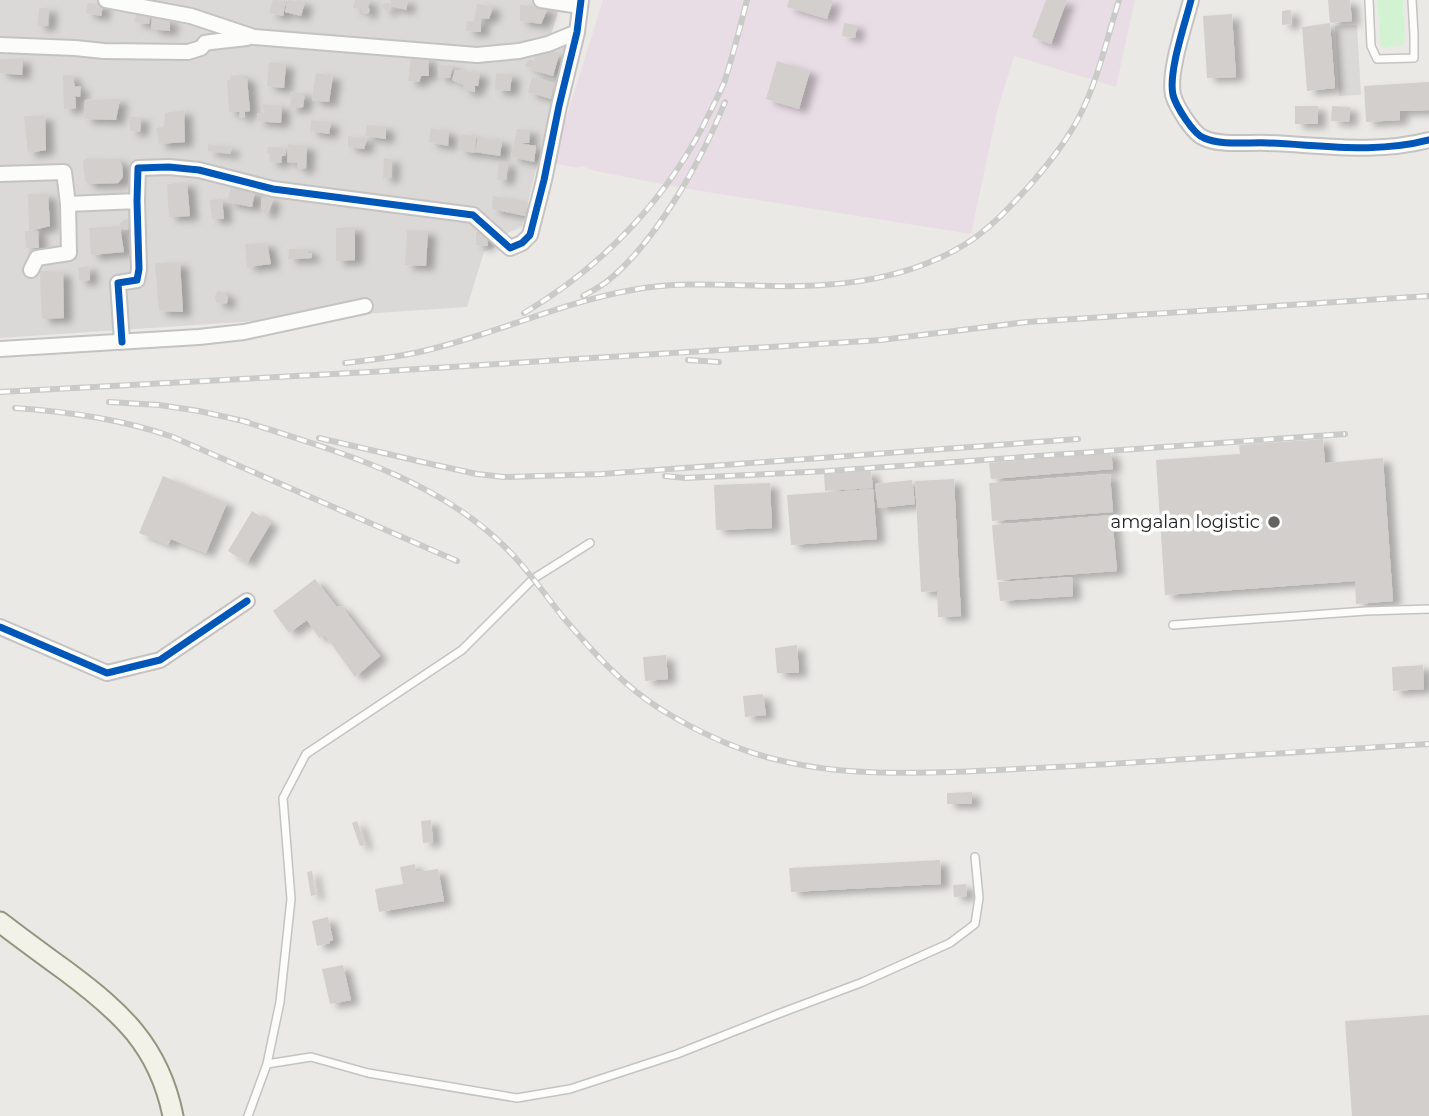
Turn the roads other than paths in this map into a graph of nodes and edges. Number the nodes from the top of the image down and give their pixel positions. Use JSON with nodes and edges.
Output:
{"nodes":[{"id":1,"x":106,"y":0,"type":"edge"},
{"id":2,"x":541,"y":0,"type":"edge"},
{"id":3,"x":1191,"y":0,"type":"edge"},
{"id":4,"x":1369,"y":0,"type":"edge"},
{"id":5,"x":1412,"y":0,"type":"edge"},
{"id":6,"x":581,"y":3,"type":"edge"},
{"id":7,"x":577,"y":32,"type":"junction"},
{"id":8,"x":254,"y":37,"type":"junction"},
{"id":9,"x":0,"y":45,"type":"edge"},
{"id":10,"x":1429,"y":140,"type":"edge"},
{"id":11,"x":0,"y":174,"type":"edge"},
{"id":12,"x":137,"y":201,"type":"junction"},
{"id":13,"x":68,"y":204,"type":"junction"},
{"id":14,"x":31,"y":270,"type":"dead end"},
{"id":15,"x":365,"y":306,"type":"dead end"},
{"id":16,"x":122,"y":342,"type":"junction"},
{"id":17,"x":0,"y":349,"type":"edge"},
{"id":18,"x":590,"y":543,"type":"dead end"},
{"id":19,"x":247,"y":601,"type":"dead end"},
{"id":20,"x":1429,"y":609,"type":"edge"},
{"id":21,"x":1172,"y":625,"type":"dead end"},
{"id":22,"x":0,"y":627,"type":"edge"},
{"id":23,"x":975,"y":857,"type":"dead end"},
{"id":24,"x":0,"y":922,"type":"edge"},
{"id":25,"x":267,"y":1064,"type":"junction"},
{"id":26,"x":173,"y":1116,"type":"edge"},
{"id":27,"x":248,"y":1116,"type":"edge"}],
"edges":[{"from":1,"to":8,"type":"street"},
{"from":2,"to":6,"type":"street"},
{"from":3,"to":10,"type":"street"},
{"from":4,"to":5,"type":"lane"},
{"from":6,"to":7,"type":"street"},
{"from":7,"to":8,"type":"street"},
{"from":7,"to":12,"type":"street"},
{"from":8,"to":9,"type":"street"},
{"from":11,"to":13,"type":"street"},
{"from":12,"to":13,"type":"street"},
{"from":12,"to":16,"type":"street"},
{"from":13,"to":14,"type":"street"},
{"from":15,"to":16,"type":"street"},
{"from":16,"to":17,"type":"street"},
{"from":18,"to":25,"type":"lane"},
{"from":19,"to":22,"type":"street"},
{"from":20,"to":21,"type":"lane"},
{"from":23,"to":25,"type":"lane"},
{"from":24,"to":26,"type":"main road"},
{"from":25,"to":27,"type":"lane"}]}
